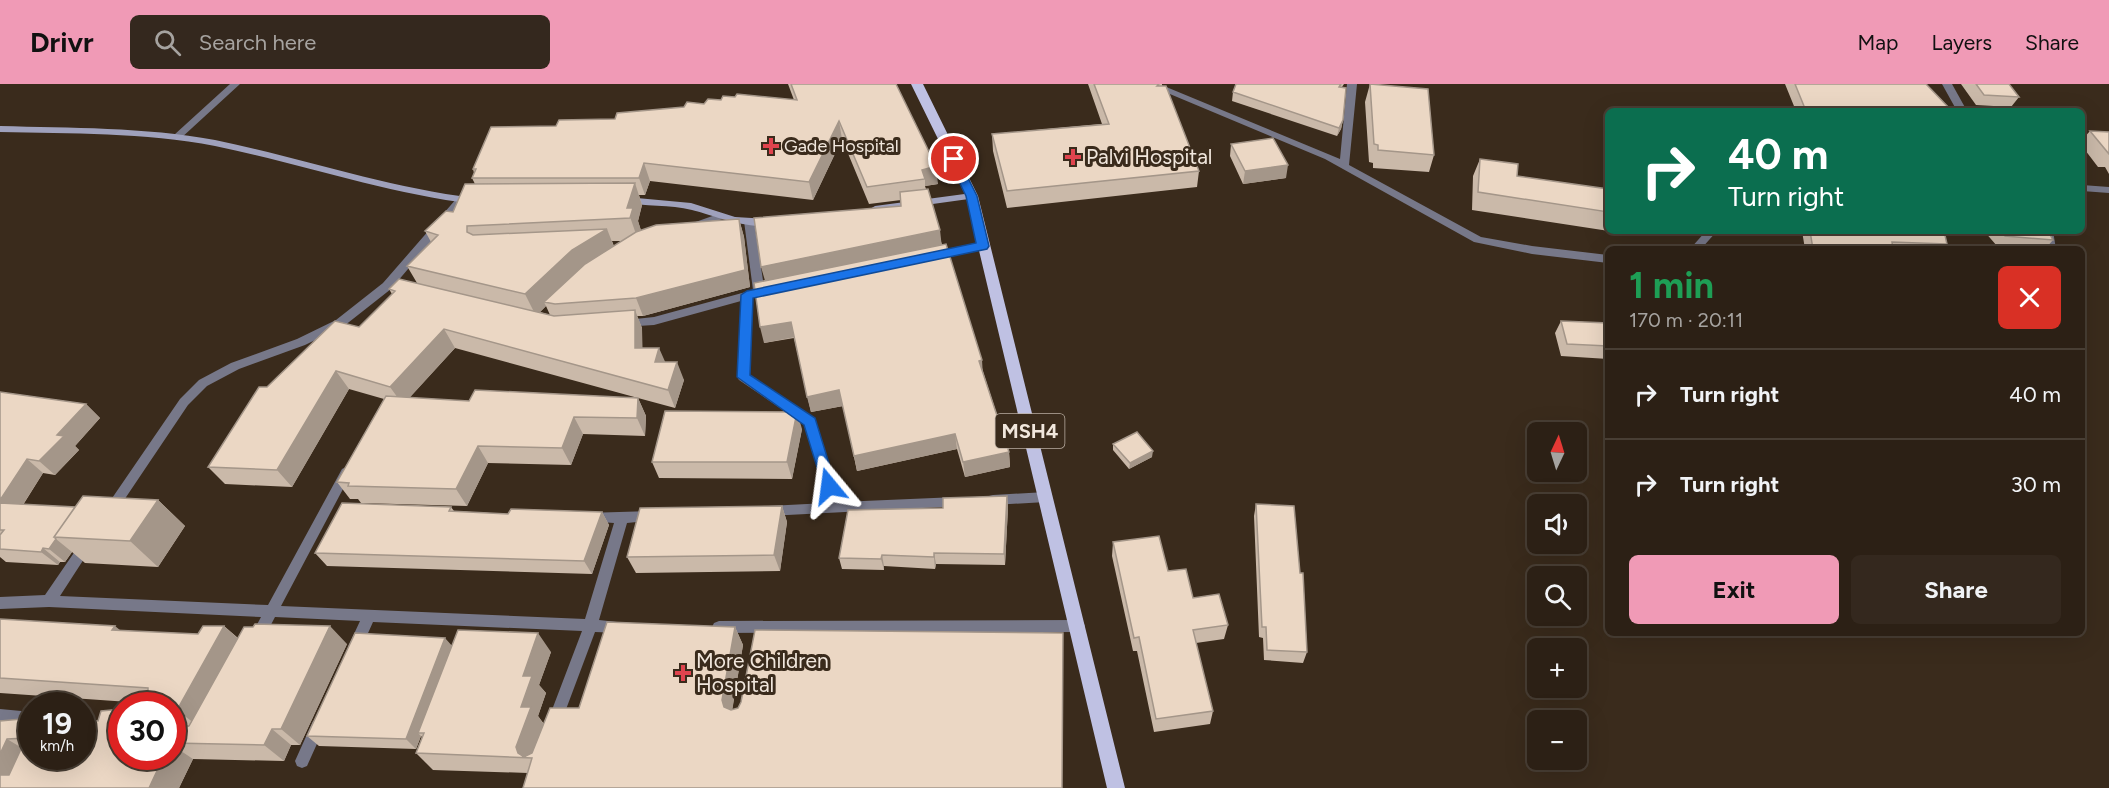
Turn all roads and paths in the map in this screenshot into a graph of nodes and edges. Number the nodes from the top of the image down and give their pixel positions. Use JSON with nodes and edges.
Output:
{"nodes":[{"id":1,"x":235,"y":84,"type":"edge"},
{"id":2,"x":917,"y":84,"type":"edge"},
{"id":3,"x":1151,"y":84,"type":"edge"},
{"id":4,"x":1352,"y":84,"type":"edge"},
{"id":5,"x":1947,"y":84,"type":"edge"},
{"id":6,"x":1960,"y":108,"type":"edge"},
{"id":7,"x":0,"y":129,"type":"edge"},
{"id":8,"x":177,"y":137,"type":"junction"},
{"id":9,"x":1344,"y":166,"type":"junction"},
{"id":10,"x":2085,"y":188,"type":"edge"},
{"id":11,"x":2109,"y":190,"type":"edge"},
{"id":12,"x":972,"y":196,"type":"junction"},
{"id":13,"x":461,"y":200,"type":"junction"},
{"id":14,"x":613,"y":200,"type":"edge"},
{"id":15,"x":490,"y":201,"type":"edge"},
{"id":16,"x":869,"y":210,"type":"edge"},
{"id":17,"x":721,"y":216,"type":"junction"},
{"id":18,"x":749,"y":221,"type":"junction"},
{"id":19,"x":783,"y":221,"type":"edge"},
{"id":20,"x":681,"y":230,"type":"edge"},
{"id":21,"x":1709,"y":234,"type":"edge"},
{"id":22,"x":983,"y":246,"type":"junction"},
{"id":23,"x":1698,"y":246,"type":"edge"},
{"id":24,"x":927,"y":257,"type":"edge"},
{"id":25,"x":1605,"y":259,"type":"edge"},
{"id":26,"x":781,"y":287,"type":"edge"},
{"id":27,"x":753,"y":293,"type":"junction"},
{"id":28,"x":609,"y":325,"type":"edge"},
{"id":29,"x":352,"y":461,"type":"edge"},
{"id":30,"x":1046,"y":497,"type":"junction"},
{"id":31,"x":835,"y":508,"type":"junction"},
{"id":32,"x":752,"y":512,"type":"edge"},
{"id":33,"x":574,"y":516,"type":"edge"},
{"id":34,"x":669,"y":516,"type":"edge"},
{"id":35,"x":622,"y":518,"type":"junction"},
{"id":36,"x":49,"y":602,"type":"junction"},
{"id":37,"x":0,"y":603,"type":"edge"},
{"id":38,"x":272,"y":611,"type":"junction"},
{"id":39,"x":369,"y":616,"type":"junction"},
{"id":40,"x":1078,"y":626,"type":"junction"},
{"id":41,"x":590,"y":627,"type":"junction"},
{"id":42,"x":638,"y":627,"type":"edge"},
{"id":43,"x":710,"y":627,"type":"edge"},
{"id":44,"x":250,"y":653,"type":"edge"},
{"id":45,"x":350,"y":657,"type":"edge"},
{"id":46,"x":326,"y":709,"type":"edge"},
{"id":47,"x":0,"y":716,"type":"edge"},
{"id":48,"x":18,"y":718,"type":"edge"},
{"id":49,"x":550,"y":732,"type":"edge"},
{"id":50,"x":302,"y":761,"type":"dead end"},
{"id":51,"x":1116,"y":788,"type":"edge"}],
"edges":[{"from":1,"to":8,"type":"street"},
{"from":2,"to":12,"type":"main road","number":"MSH4"},
{"from":3,"to":9,"type":"street"},
{"from":4,"to":9,"type":"street"},
{"from":5,"to":6,"type":"street"},
{"from":7,"to":8,"type":"street"},
{"from":8,"to":13,"type":"street"},
{"from":9,"to":25,"type":"street"},
{"from":10,"to":11,"type":"street"},
{"from":12,"to":16,"type":"street"},
{"from":12,"to":22,"type":"main road","number":"MSH4"},
{"from":13,"to":15,"type":"street"},
{"from":13,"to":36,"type":"street"},
{"from":14,"to":17,"type":"street"},
{"from":17,"to":18,"type":"street"},
{"from":17,"to":20,"type":"street"},
{"from":18,"to":19,"type":"street"},
{"from":18,"to":27,"type":"street"},
{"from":21,"to":23,"type":"street"},
{"from":22,"to":24,"type":"street"},
{"from":22,"to":30,"type":"main road","number":"MSH4"},
{"from":26,"to":27,"type":"street"},
{"from":27,"to":28,"type":"street"},
{"from":27,"to":31,"type":"street"},
{"from":29,"to":38,"type":"street"},
{"from":30,"to":31,"type":"street"},
{"from":30,"to":40,"type":"main road","number":"MSH4"},
{"from":31,"to":32,"type":"street"},
{"from":33,"to":35,"type":"street"},
{"from":34,"to":35,"type":"street"},
{"from":35,"to":41,"type":"street"},
{"from":36,"to":37,"type":"street"},
{"from":36,"to":38,"type":"street"},
{"from":38,"to":39,"type":"street"},
{"from":38,"to":44,"type":"street"},
{"from":39,"to":41,"type":"street"},
{"from":39,"to":45,"type":"street"},
{"from":40,"to":43,"type":"street"},
{"from":40,"to":51,"type":"main road","number":"MSH4"},
{"from":41,"to":42,"type":"street"},
{"from":41,"to":49,"type":"street"},
{"from":46,"to":50,"type":"street"},
{"from":47,"to":48,"type":"street"}]}
